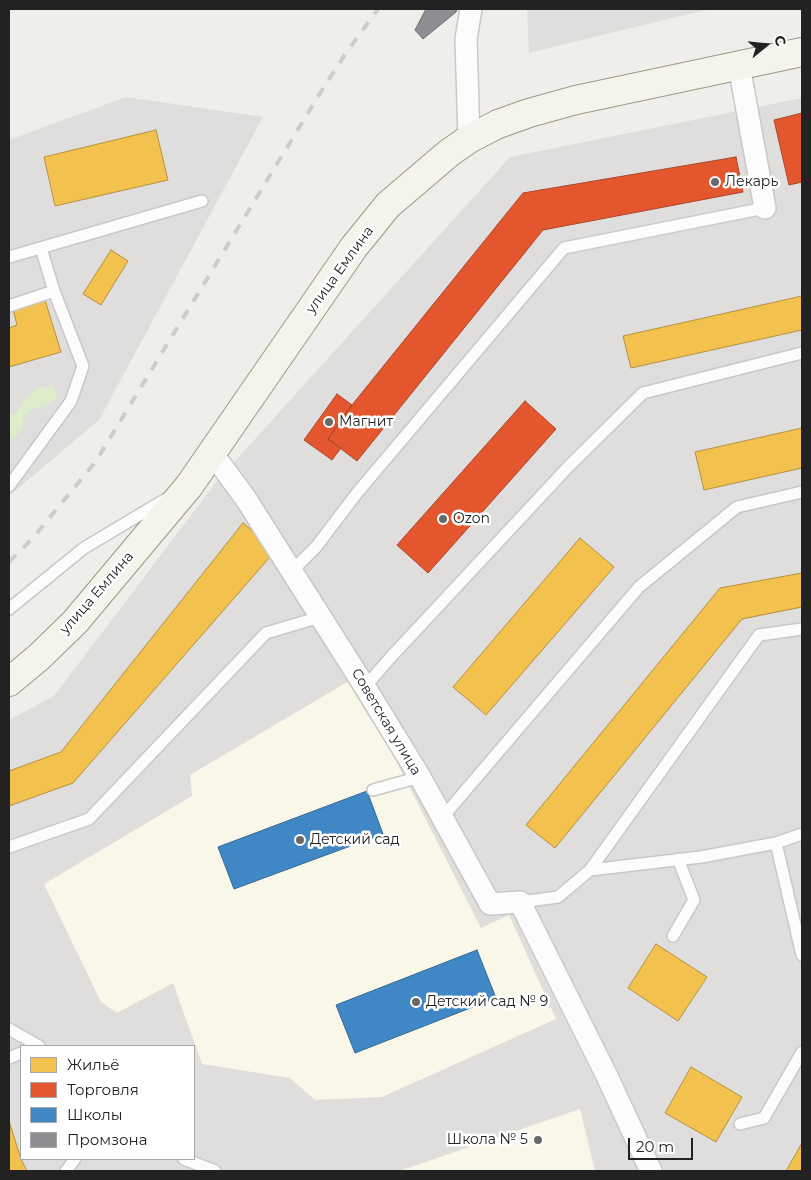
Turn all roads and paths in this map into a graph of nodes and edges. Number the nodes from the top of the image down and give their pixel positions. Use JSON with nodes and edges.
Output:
{"nodes":[{"id":1,"x":471,"y":9,"type":"edge"},
{"id":2,"x":802,"y":52,"type":"edge"},
{"id":3,"x":739,"y":66,"type":"junction"},
{"id":4,"x":469,"y":139,"type":"junction"},
{"id":5,"x":202,"y":201,"type":"dead end"},
{"id":6,"x":765,"y":208,"type":"joint"},
{"id":7,"x":41,"y":248,"type":"junction"},
{"id":8,"x":9,"y":257,"type":"edge"},
{"id":9,"x":54,"y":291,"type":"junction"},
{"id":10,"x":9,"y":306,"type":"edge"},
{"id":11,"x":802,"y":353,"type":"edge"},
{"id":12,"x":213,"y":454,"type":"junction"},
{"id":13,"x":11,"y":479,"type":"edge"},
{"id":14,"x":189,"y":486,"type":"junction"},
{"id":15,"x":802,"y":492,"type":"edge"},
{"id":16,"x":292,"y":571,"type":"junction"},
{"id":17,"x":9,"y":609,"type":"edge"},
{"id":18,"x":320,"y":616,"type":"junction"},
{"id":19,"x":802,"y":629,"type":"edge"},
{"id":20,"x":9,"y":682,"type":"edge"},
{"id":21,"x":365,"y":687,"type":"junction"},
{"id":22,"x":420,"y":777,"type":"junction"},
{"id":23,"x":373,"y":790,"type":"dead end"},
{"id":24,"x":442,"y":818,"type":"junction"},
{"id":25,"x":802,"y":834,"type":"edge"},
{"id":26,"x":776,"y":843,"type":"junction"},
{"id":27,"x":9,"y":847,"type":"edge"},
{"id":28,"x":678,"y":860,"type":"junction"},
{"id":29,"x":590,"y":870,"type":"junction"},
{"id":30,"x":520,"y":902,"type":"junction"},
{"id":31,"x":673,"y":936,"type":"dead end"},
{"id":32,"x":802,"y":955,"type":"edge"},
{"id":33,"x":9,"y":1029,"type":"edge"},
{"id":34,"x":36,"y":1045,"type":"edge"},
{"id":35,"x":802,"y":1052,"type":"edge"},
{"id":36,"x":740,"y":1124,"type":"dead end"},
{"id":37,"x":74,"y":1160,"type":"edge"},
{"id":38,"x":187,"y":1160,"type":"edge"},
{"id":39,"x":66,"y":1171,"type":"edge"},
{"id":40,"x":215,"y":1171,"type":"edge"},
{"id":41,"x":651,"y":1171,"type":"edge"}],
"edges":[{"from":1,"to":4,"type":"street"},
{"from":2,"to":3,"type":"street","name":"улица Емлина"},
{"from":3,"to":4,"type":"street","name":"улица Емлина"},
{"from":3,"to":6,"type":"street"},
{"from":4,"to":12,"type":"street","name":"улица Емлина"},
{"from":5,"to":7,"type":"lane"},
{"from":6,"to":16,"type":"lane"},
{"from":7,"to":8,"type":"lane"},
{"from":7,"to":9,"type":"lane"},
{"from":9,"to":10,"type":"lane"},
{"from":9,"to":13,"type":"lane"},
{"from":11,"to":21,"type":"lane"},
{"from":12,"to":14,"type":"street","name":"улица Емлина"},
{"from":12,"to":16,"type":"street","name":"Советская улица"},
{"from":14,"to":17,"type":"lane"},
{"from":14,"to":20,"type":"street","name":"улица Емлина"},
{"from":15,"to":24,"type":"lane"},
{"from":16,"to":18,"type":"street","name":"Советская улица"},
{"from":18,"to":21,"type":"street","name":"Советская улица"},
{"from":18,"to":27,"type":"lane"},
{"from":19,"to":29,"type":"lane","name":"Советская улица"},
{"from":21,"to":22,"type":"street","name":"Советская улица"},
{"from":22,"to":23,"type":"lane"},
{"from":22,"to":24,"type":"street","name":"Советская улица"},
{"from":24,"to":30,"type":"street","name":"Советская улица"},
{"from":25,"to":26,"type":"lane"},
{"from":26,"to":28,"type":"lane"},
{"from":26,"to":32,"type":"lane"},
{"from":28,"to":29,"type":"lane"},
{"from":28,"to":31,"type":"lane"},
{"from":29,"to":30,"type":"lane","name":"Советская улица"},
{"from":30,"to":41,"type":"street"},
{"from":33,"to":34,"type":"lane"},
{"from":35,"to":36,"type":"lane"},
{"from":37,"to":39,"type":"lane"},
{"from":38,"to":40,"type":"lane"}]}
